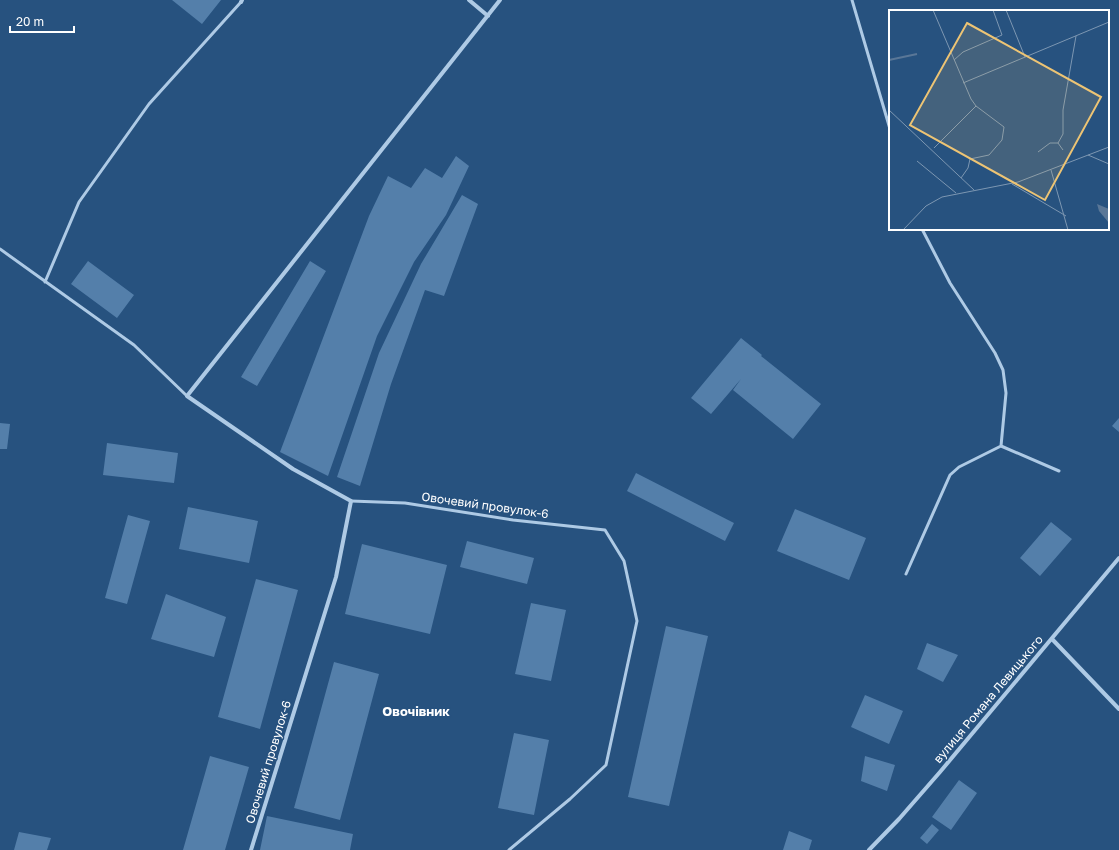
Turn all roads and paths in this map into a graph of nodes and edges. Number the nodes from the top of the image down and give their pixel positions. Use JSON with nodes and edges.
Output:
{"nodes":[{"id":1,"x":469,"y":0,"type":"edge"},
{"id":2,"x":500,"y":0,"type":"edge"},
{"id":3,"x":852,"y":0,"type":"edge"},
{"id":4,"x":242,"y":1,"type":"edge"},
{"id":5,"x":488,"y":16,"type":"junction"},
{"id":6,"x":889,"y":126,"type":"edge"},
{"id":7,"x":923,"y":230,"type":"edge"},
{"id":8,"x":0,"y":249,"type":"edge"},
{"id":9,"x":45,"y":282,"type":"junction"},
{"id":10,"x":187,"y":396,"type":"junction"},
{"id":11,"x":1001,"y":446,"type":"junction"},
{"id":12,"x":1059,"y":471,"type":"dead end"},
{"id":13,"x":351,"y":501,"type":"junction"},
{"id":14,"x":1119,"y":558,"type":"edge"},
{"id":15,"x":906,"y":574,"type":"dead end"},
{"id":16,"x":1052,"y":639,"type":"junction"},
{"id":17,"x":1119,"y":709,"type":"edge"},
{"id":18,"x":251,"y":850,"type":"edge"},
{"id":19,"x":508,"y":850,"type":"edge"},
{"id":20,"x":869,"y":850,"type":"edge"}],
"edges":[{"from":1,"to":5,"type":"street"},
{"from":2,"to":5,"type":"street"},
{"from":3,"to":6,"type":"lane"},
{"from":4,"to":9,"type":"lane"},
{"from":5,"to":10,"type":"street"},
{"from":7,"to":11,"type":"lane"},
{"from":8,"to":9,"type":"lane"},
{"from":9,"to":10,"type":"lane"},
{"from":10,"to":13,"type":"street"},
{"from":11,"to":12,"type":"lane"},
{"from":11,"to":15,"type":"lane"},
{"from":13,"to":18,"type":"street","name":"Овочевий провулок-6"},
{"from":13,"to":19,"type":"lane","name":"Овочевий провулок-6"},
{"from":14,"to":16,"type":"street","name":"вулиця Романа Левицького"},
{"from":16,"to":17,"type":"street"},
{"from":16,"to":20,"type":"street","name":"вулиця Романа Левицького"}]}
